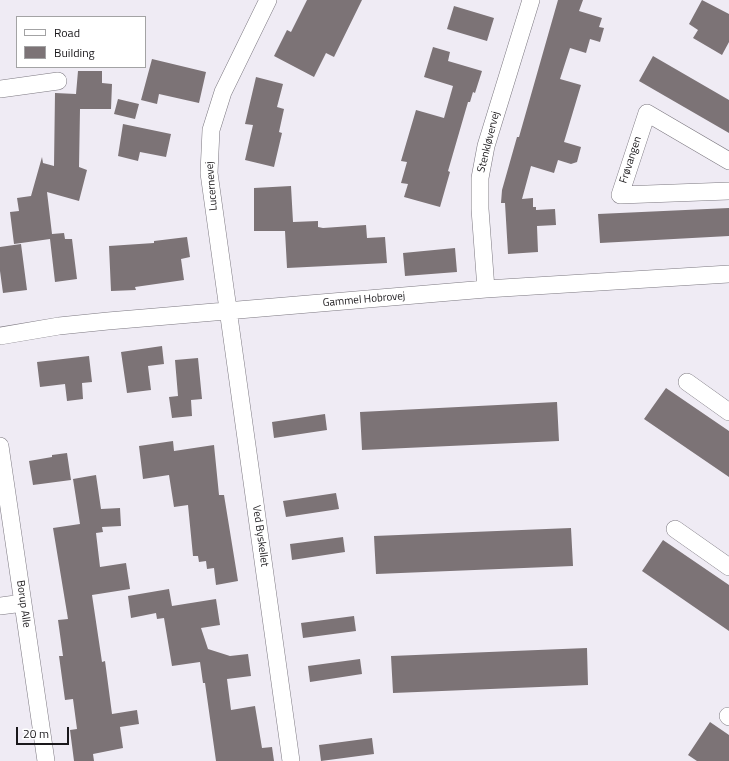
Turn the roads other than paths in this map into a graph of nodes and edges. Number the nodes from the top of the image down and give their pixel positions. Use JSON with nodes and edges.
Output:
{"nodes":[{"id":1,"x":268,"y":0,"type":"edge"},
{"id":2,"x":531,"y":0,"type":"edge"},
{"id":3,"x":58,"y":81,"type":"dead end"},
{"id":4,"x":0,"y":89,"type":"edge"},
{"id":5,"x":729,"y":161,"type":"edge"},
{"id":6,"x":729,"y":192,"type":"edge"},
{"id":7,"x":729,"y":274,"type":"edge"},
{"id":8,"x":486,"y":289,"type":"junction"},
{"id":9,"x":228,"y":312,"type":"junction"},
{"id":10,"x":0,"y":336,"type":"edge"},
{"id":11,"x":687,"y":382,"type":"dead end"},
{"id":12,"x":729,"y":412,"type":"edge"},
{"id":13,"x":0,"y":446,"type":"edge"},
{"id":14,"x":675,"y":529,"type":"dead end"},
{"id":15,"x":729,"y":567,"type":"edge"},
{"id":16,"x":23,"y":603,"type":"junction"},
{"id":17,"x":0,"y":606,"type":"edge"},
{"id":18,"x":46,"y":761,"type":"edge"},
{"id":19,"x":291,"y":761,"type":"edge"}],
"edges":[{"from":1,"to":9,"type":"street","name":"Lucernevej"},
{"from":2,"to":8,"type":"street","name":"Stenkløvervej"},
{"from":3,"to":4,"type":"street"},
{"from":5,"to":6,"type":"street","name":"Frøvangen"},
{"from":7,"to":8,"type":"street","name":"Gammel Hobrovej"},
{"from":8,"to":9,"type":"street","name":"Gammel Hobrovej"},
{"from":9,"to":10,"type":"street","name":"Gammel Hobrovej"},
{"from":9,"to":19,"type":"street","name":"Ved Byskellet"},
{"from":11,"to":12,"type":"street"},
{"from":13,"to":16,"type":"street","name":"Borup Alle"},
{"from":14,"to":15,"type":"street"},
{"from":16,"to":17,"type":"street"},
{"from":16,"to":18,"type":"street","name":"Borup Alle"}]}
